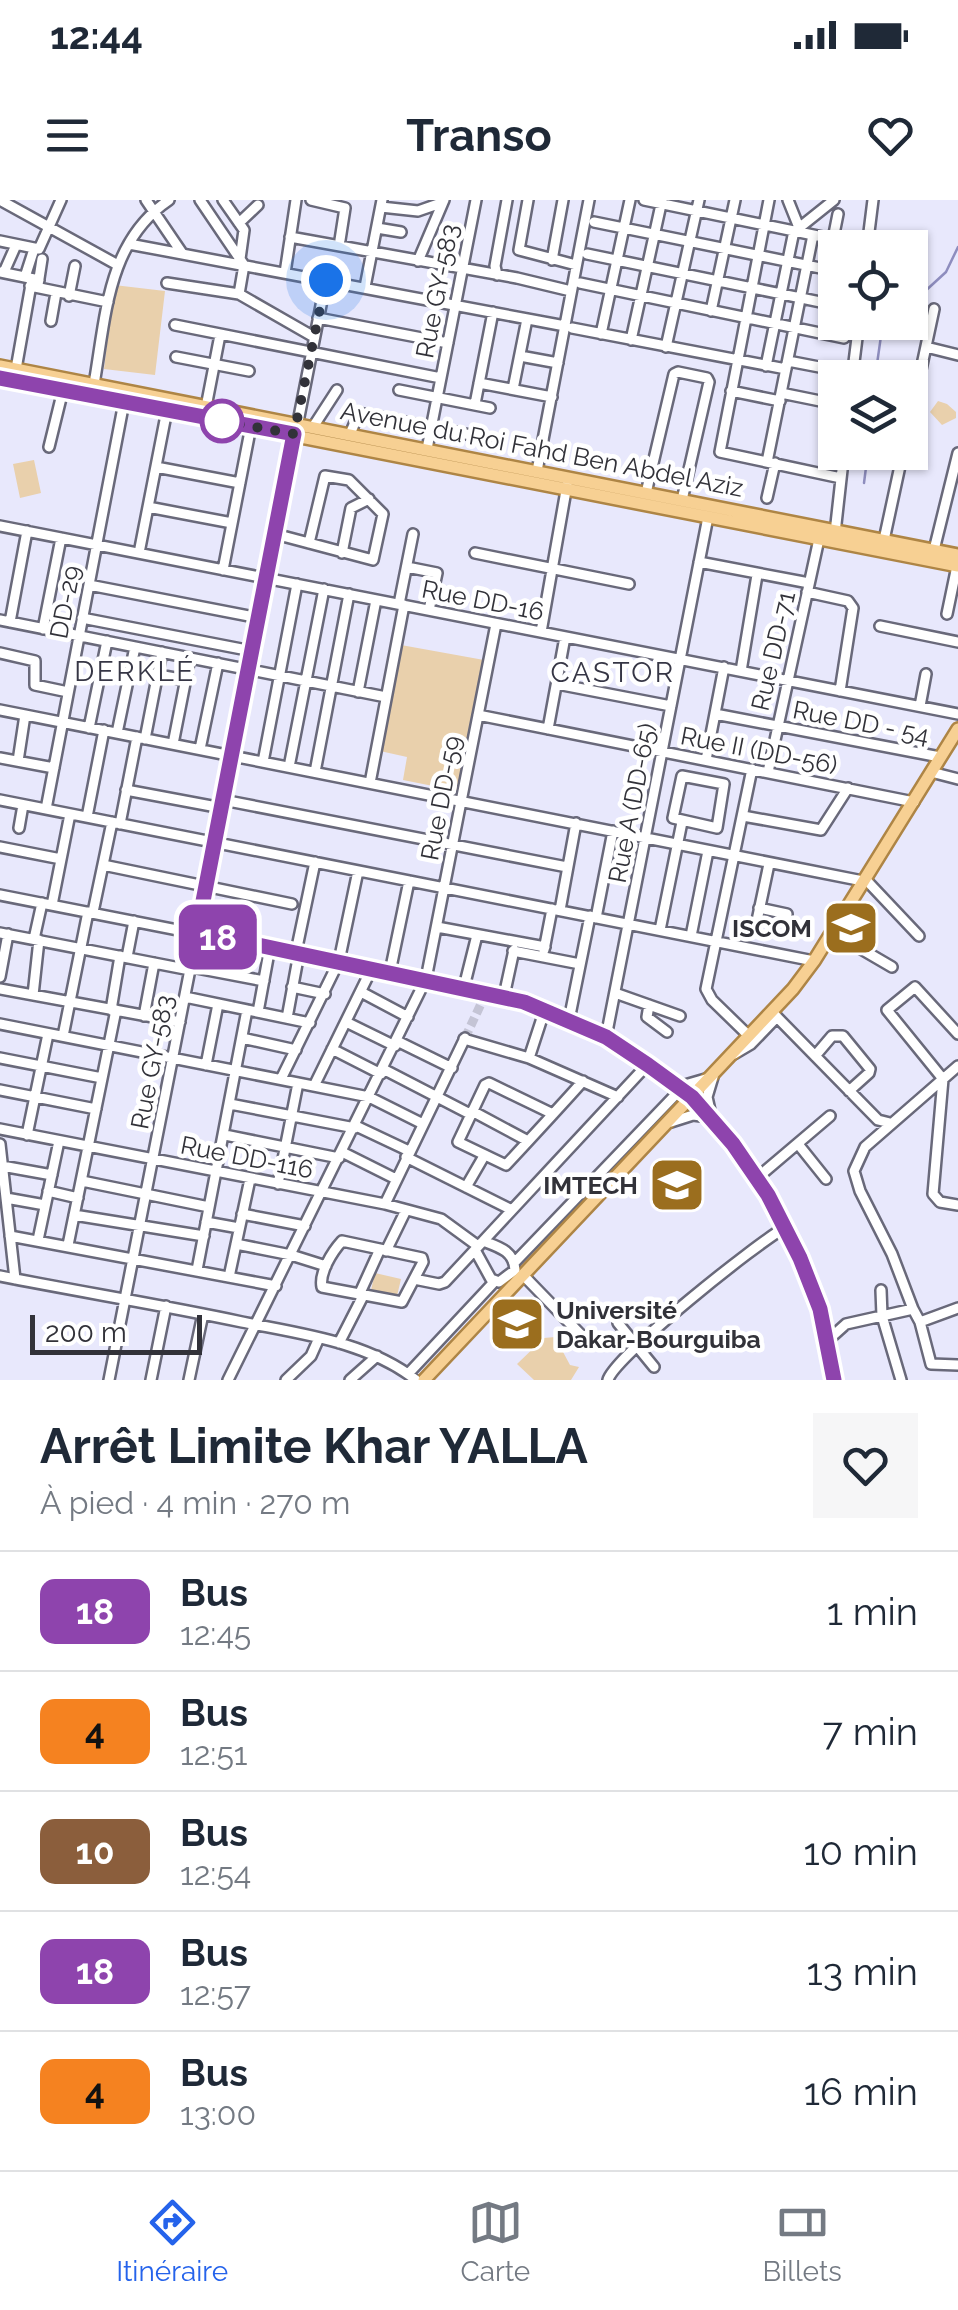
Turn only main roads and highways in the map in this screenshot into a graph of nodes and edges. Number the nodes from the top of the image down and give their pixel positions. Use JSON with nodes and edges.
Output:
{"nodes":[{"id":1,"x":0,"y":366,"type":"edge"},
{"id":2,"x":0,"y":378,"type":"edge"},
{"id":3,"x":296,"y":429,"type":"junction"},
{"id":4,"x":567,"y":483,"type":"junction"},
{"id":5,"x":835,"y":536,"type":"junction"},
{"id":6,"x":958,"y":555,"type":"edge"},
{"id":7,"x":958,"y":566,"type":"edge"},
{"id":8,"x":958,"y":728,"type":"edge"},
{"id":9,"x":424,"y":1380,"type":"edge"}],
"edges":[{"from":1,"to":3,"type":"main road","name":"Avenue du Roi Fahd Ben Abdel Aziz"},
{"from":2,"to":3,"type":"main road","name":"Avenue du Roi Fahd Ben Abdel Aziz"},
{"from":3,"to":4,"type":"main road","name":"Avenue du Roi Fahd Ben Abdel Aziz"},
{"from":3,"to":4,"type":"main road","name":"Avenue du Roi Fahd Ben Abdel Aziz"},
{"from":4,"to":5,"type":"main road","name":"Avenue du Roi Fahd Ben Abdel Aziz"},
{"from":4,"to":5,"type":"main road","name":"Avenue du Roi Fahd Ben Abdel Aziz"},
{"from":5,"to":6,"type":"main road","name":"Avenue du Roi Fahd Ben Abdel Aziz"},
{"from":5,"to":7,"type":"main road","name":"Avenue du Roi Fahd Ben Abdel Aziz"},
{"from":8,"to":9,"type":"main road"}]}
